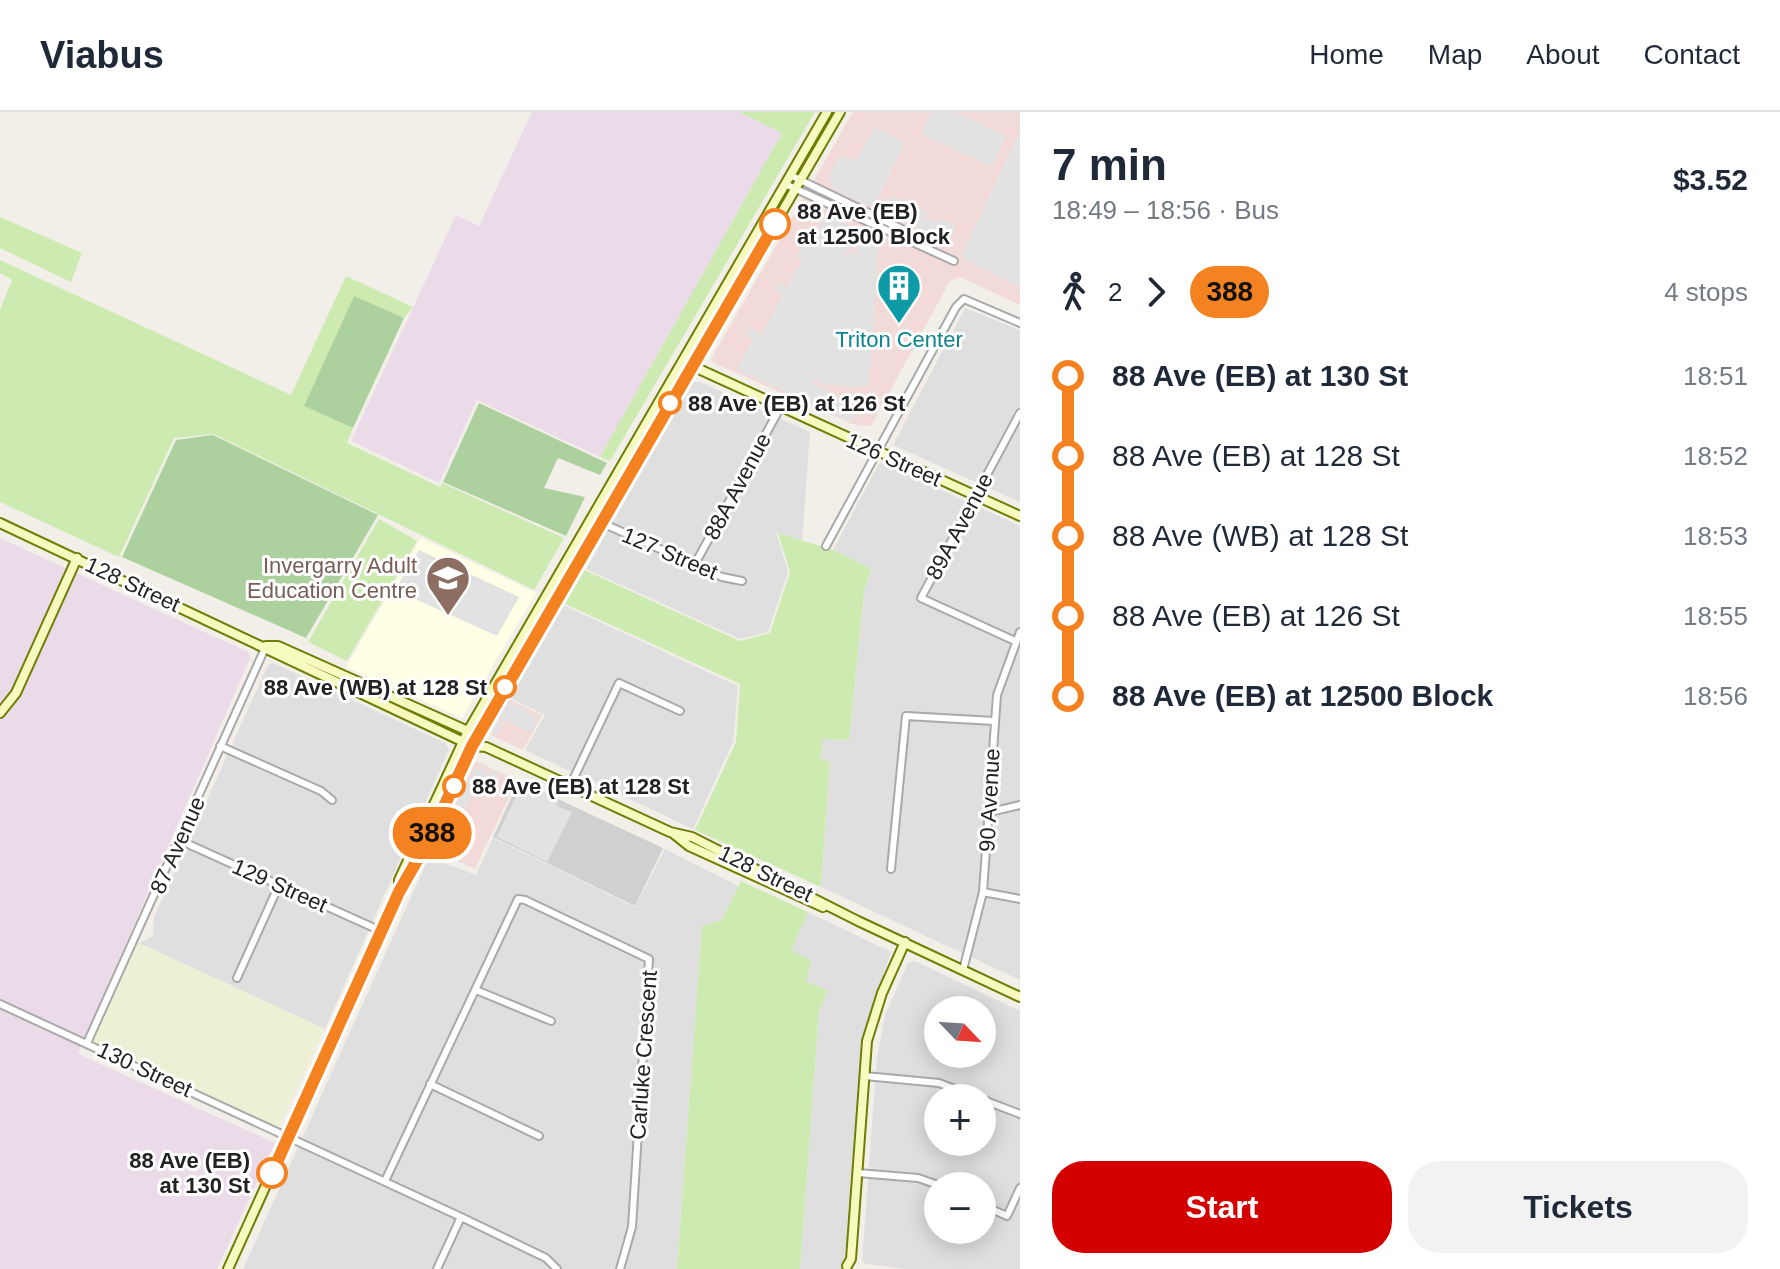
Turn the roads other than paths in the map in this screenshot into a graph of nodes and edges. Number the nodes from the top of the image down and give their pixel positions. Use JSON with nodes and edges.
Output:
{"nodes":[{"id":1,"x":827,"y":112,"type":"edge"},
{"id":2,"x":840,"y":112,"type":"edge"},
{"id":3,"x":788,"y":179,"type":"junction"},
{"id":4,"x":798,"y":185,"type":"junction"},
{"id":5,"x":954,"y":261,"type":"dead end"},
{"id":6,"x":1020,"y":323,"type":"edge"},
{"id":7,"x":682,"y":361,"type":"junction"},
{"id":8,"x":692,"y":366,"type":"junction"},
{"id":9,"x":780,"y":408,"type":"junction"},
{"id":10,"x":1020,"y":413,"type":"edge"},
{"id":11,"x":876,"y":451,"type":"junction"},
{"id":12,"x":975,"y":495,"type":"junction"},
{"id":13,"x":1020,"y":516,"type":"edge"},
{"id":14,"x":600,"y":522,"type":"junction"},
{"id":15,"x":0,"y":523,"type":"edge"},
{"id":16,"x":826,"y":546,"type":"dead end"},
{"id":17,"x":77,"y":558,"type":"junction"},
{"id":18,"x":695,"y":564,"type":"junction"},
{"id":19,"x":742,"y":581,"type":"dead end"},
{"id":20,"x":1020,"y":632,"type":"edge"},
{"id":21,"x":1015,"y":641,"type":"junction"},
{"id":22,"x":266,"y":646,"type":"junction"},
{"id":23,"x":900,"y":707,"type":"dead end"},
{"id":24,"x":680,"y":711,"type":"dead end"},
{"id":25,"x":0,"y":713,"type":"edge"},
{"id":26,"x":906,"y":716,"type":"junction"},
{"id":27,"x":994,"y":721,"type":"junction"},
{"id":28,"x":468,"y":731,"type":"junction"},
{"id":29,"x":478,"y":736,"type":"junction"},
{"id":30,"x":463,"y":741,"type":"junction"},
{"id":31,"x":220,"y":746,"type":"junction"},
{"id":32,"x":472,"y":746,"type":"junction"},
{"id":33,"x":486,"y":747,"type":"junction"},
{"id":34,"x":570,"y":786,"type":"junction"},
{"id":35,"x":332,"y":800,"type":"dead end"},
{"id":36,"x":1020,"y":805,"type":"edge"},
{"id":37,"x":990,"y":812,"type":"junction"},
{"id":38,"x":179,"y":840,"type":"junction"},
{"id":39,"x":891,"y":869,"type":"dead end"},
{"id":40,"x":279,"y":885,"type":"junction"},
{"id":41,"x":399,"y":892,"type":"junction"},
{"id":42,"x":983,"y":892,"type":"junction"},
{"id":43,"x":1020,"y":899,"type":"edge"},
{"id":44,"x":381,"y":931,"type":"junction"},
{"id":45,"x":905,"y":942,"type":"junction"},
{"id":46,"x":963,"y":970,"type":"junction"},
{"id":47,"x":237,"y":978,"type":"dead end"},
{"id":48,"x":476,"y":990,"type":"junction"},
{"id":49,"x":1020,"y":997,"type":"edge"},
{"id":50,"x":0,"y":1004,"type":"edge"},
{"id":51,"x":551,"y":1021,"type":"dead end"},
{"id":52,"x":87,"y":1043,"type":"junction"},
{"id":53,"x":865,"y":1076,"type":"junction"},
{"id":54,"x":430,"y":1084,"type":"junction"},
{"id":55,"x":1020,"y":1114,"type":"edge"},
{"id":56,"x":539,"y":1136,"type":"dead end"},
{"id":57,"x":288,"y":1137,"type":"junction"},
{"id":58,"x":858,"y":1173,"type":"junction"},
{"id":59,"x":924,"y":1180,"type":"edge"},
{"id":60,"x":385,"y":1181,"type":"junction"},
{"id":61,"x":1020,"y":1188,"type":"edge"},
{"id":62,"x":996,"y":1211,"type":"edge"},
{"id":63,"x":461,"y":1217,"type":"junction"},
{"id":64,"x":850,"y":1266,"type":"edge"},
{"id":65,"x":228,"y":1269,"type":"edge"},
{"id":66,"x":437,"y":1269,"type":"edge"},
{"id":67,"x":557,"y":1269,"type":"edge"},
{"id":68,"x":620,"y":1269,"type":"edge"}],
"edges":[{"from":1,"to":3,"type":"main road"},
{"from":2,"to":4,"type":"main road"},
{"from":3,"to":4,"type":"street"},
{"from":3,"to":7,"type":"main road"},
{"from":4,"to":5,"type":"street"},
{"from":4,"to":8,"type":"main road"},
{"from":6,"to":11,"type":"street"},
{"from":7,"to":8,"type":"main road","name":"126 Street"},
{"from":7,"to":28,"type":"main road"},
{"from":8,"to":9,"type":"main road","name":"126 Street"},
{"from":8,"to":14,"type":"main road"},
{"from":9,"to":11,"type":"main road","name":"126 Street"},
{"from":9,"to":18,"type":"street","name":"88A Avenue"},
{"from":10,"to":12,"type":"street","name":"89A Avenue"},
{"from":11,"to":12,"type":"main road","name":"126 Street"},
{"from":11,"to":16,"type":"street"},
{"from":12,"to":13,"type":"main road","name":"126 Street"},
{"from":12,"to":21,"type":"street","name":"89A Avenue"},
{"from":14,"to":18,"type":"street","name":"127 Street"},
{"from":14,"to":29,"type":"main road"},
{"from":15,"to":17,"type":"main road","name":"128 Street"},
{"from":17,"to":22,"type":"main road","name":"128 Street"},
{"from":17,"to":25,"type":"main road"},
{"from":18,"to":19,"type":"street","name":"127 Street"},
{"from":20,"to":21,"type":"street","name":"90 Avenue"},
{"from":21,"to":27,"type":"street","name":"90 Avenue"},
{"from":22,"to":28,"type":"main road","name":"128 Street"},
{"from":22,"to":30,"type":"main road","name":"128 Street"},
{"from":22,"to":31,"type":"street","name":"87 Avenue"},
{"from":23,"to":26,"type":"street"},
{"from":24,"to":34,"type":"street"},
{"from":26,"to":27,"type":"street"},
{"from":26,"to":39,"type":"street"},
{"from":27,"to":37,"type":"street","name":"90 Avenue"},
{"from":28,"to":29,"type":"main road","name":"128 Street"},
{"from":28,"to":30,"type":"main road"},
{"from":29,"to":32,"type":"main road"},
{"from":29,"to":33,"type":"main road"},
{"from":30,"to":32,"type":"main road","name":"128 Street"},
{"from":30,"to":41,"type":"main road"},
{"from":31,"to":35,"type":"street"},
{"from":31,"to":38,"type":"street","name":"87 Avenue"},
{"from":32,"to":33,"type":"main road","name":"128 Street"},
{"from":32,"to":41,"type":"main road"},
{"from":33,"to":34,"type":"main road","name":"128 Street"},
{"from":34,"to":45,"type":"main road","name":"128 Street"},
{"from":36,"to":37,"type":"street"},
{"from":37,"to":42,"type":"street","name":"90 Avenue"},
{"from":38,"to":40,"type":"street","name":"129 Street"},
{"from":38,"to":52,"type":"street","name":"87 Avenue"},
{"from":40,"to":44,"type":"street","name":"129 Street"},
{"from":40,"to":47,"type":"street"},
{"from":41,"to":44,"type":"main road"},
{"from":42,"to":43,"type":"street"},
{"from":42,"to":46,"type":"street","name":"90 Avenue"},
{"from":44,"to":57,"type":"main road"},
{"from":45,"to":46,"type":"main road","name":"128 Street"},
{"from":45,"to":53,"type":"main road"},
{"from":46,"to":49,"type":"main road","name":"128 Street"},
{"from":48,"to":51,"type":"street"},
{"from":48,"to":54,"type":"street","name":"Carluke Crescent"},
{"from":48,"to":68,"type":"street","name":"Carluke Crescent"},
{"from":50,"to":52,"type":"street","name":"130 Street"},
{"from":52,"to":57,"type":"street","name":"130 Street"},
{"from":53,"to":55,"type":"street"},
{"from":53,"to":58,"type":"main road"},
{"from":54,"to":56,"type":"street"},
{"from":54,"to":60,"type":"street","name":"Carluke Crescent"},
{"from":57,"to":60,"type":"street","name":"130 Street"},
{"from":57,"to":65,"type":"main road"},
{"from":58,"to":59,"type":"street"},
{"from":58,"to":64,"type":"main road"},
{"from":60,"to":63,"type":"street","name":"130 Street"},
{"from":61,"to":62,"type":"street"},
{"from":63,"to":66,"type":"street"},
{"from":63,"to":67,"type":"street","name":"130 Street"}]}
